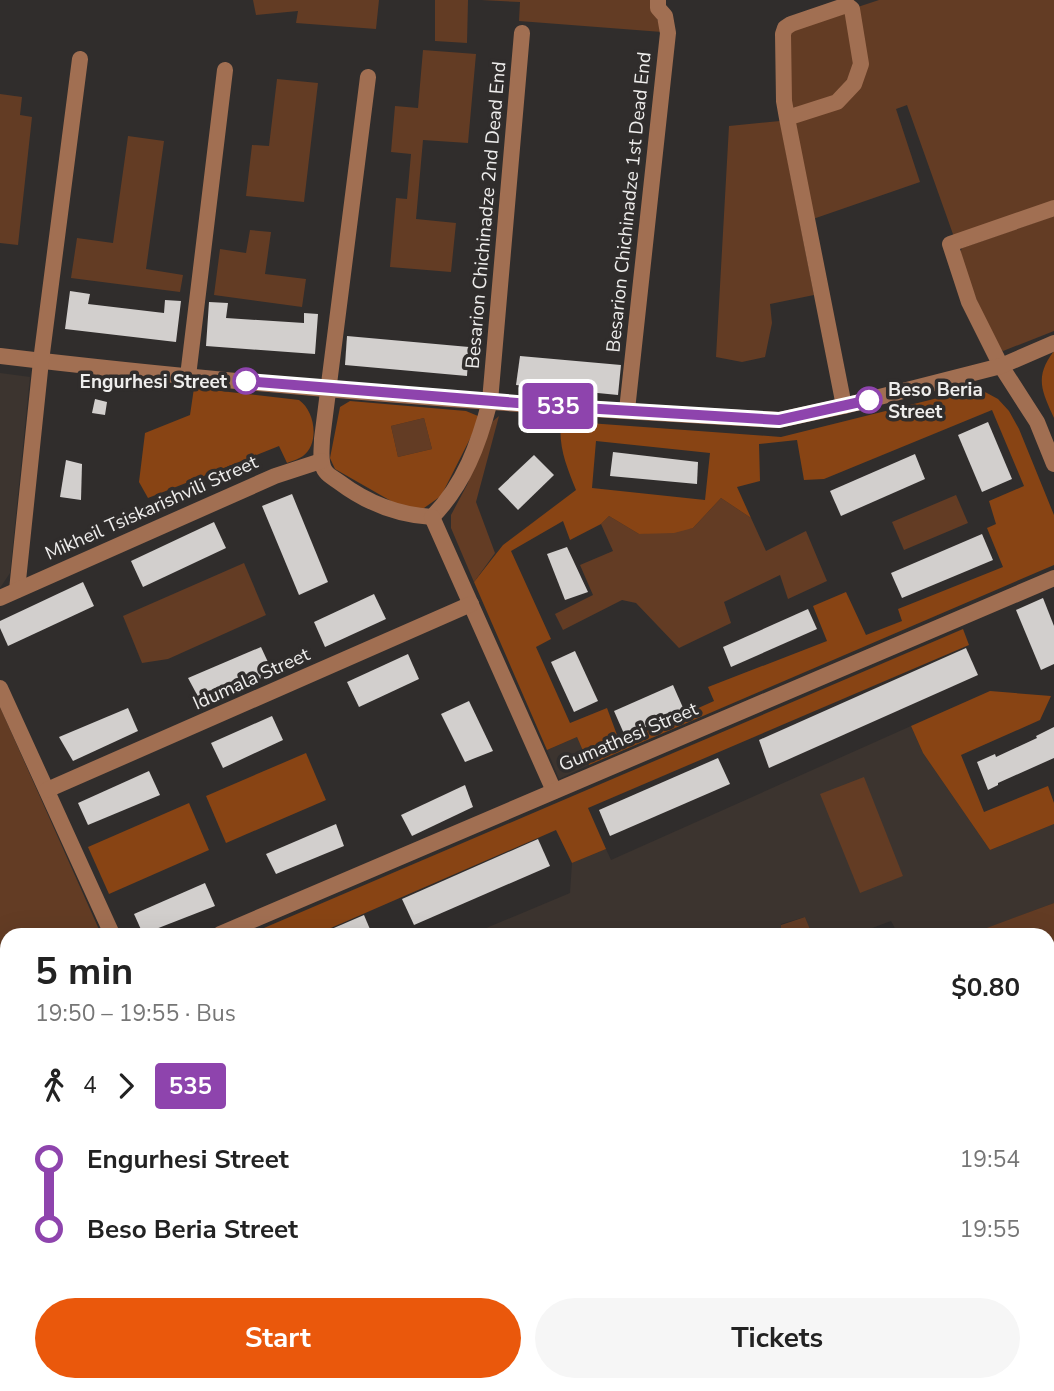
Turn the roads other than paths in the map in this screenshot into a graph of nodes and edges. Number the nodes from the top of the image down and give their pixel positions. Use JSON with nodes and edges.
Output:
{"nodes":[{"id":1,"x":658,"y":0,"type":"edge"},
{"id":2,"x":523,"y":33,"type":"dead end"},
{"id":3,"x":80,"y":59,"type":"dead end"},
{"id":4,"x":225,"y":70,"type":"dead end"},
{"id":5,"x":368,"y":76,"type":"dead end"},
{"id":6,"x":787,"y":118,"type":"junction"},
{"id":7,"x":1054,"y":208,"type":"edge"},
{"id":8,"x":1054,"y":342,"type":"edge"},
{"id":9,"x":0,"y":356,"type":"edge"},
{"id":10,"x":41,"y":361,"type":"junction"},
{"id":11,"x":1001,"y":366,"type":"junction"},
{"id":12,"x":188,"y":376,"type":"junction"},
{"id":13,"x":330,"y":388,"type":"junction"},
{"id":14,"x":490,"y":401,"type":"junction"},
{"id":15,"x":844,"y":406,"type":"junction"},
{"id":16,"x":627,"y":410,"type":"junction"},
{"id":17,"x":321,"y":461,"type":"junction"},
{"id":18,"x":1054,"y":464,"type":"edge"},
{"id":19,"x":432,"y":517,"type":"junction"},
{"id":20,"x":1054,"y":578,"type":"edge"},
{"id":21,"x":17,"y":590,"type":"junction"},
{"id":22,"x":0,"y":598,"type":"edge"},
{"id":23,"x":471,"y":604,"type":"junction"},
{"id":24,"x":0,"y":688,"type":"edge"},
{"id":25,"x":47,"y":790,"type":"junction"},
{"id":26,"x":554,"y":791,"type":"junction"},
{"id":27,"x":109,"y":928,"type":"edge"},
{"id":28,"x":234,"y":928,"type":"edge"}],
"edges":[{"from":1,"to":16,"type":"street","name":"Besarion Chichinadze 1st Dead End"},
{"from":2,"to":14,"type":"street","name":"Besarion Chichinadze 2nd Dead End"},
{"from":3,"to":10,"type":"street"},
{"from":4,"to":12,"type":"street"},
{"from":5,"to":13,"type":"street"},
{"from":6,"to":6,"type":"street"},
{"from":6,"to":15,"type":"street"},
{"from":7,"to":11,"type":"street"},
{"from":8,"to":11,"type":"street"},
{"from":9,"to":10,"type":"street"},
{"from":10,"to":12,"type":"street"},
{"from":10,"to":21,"type":"street"},
{"from":11,"to":15,"type":"street"},
{"from":11,"to":18,"type":"street"},
{"from":12,"to":13,"type":"street"},
{"from":13,"to":14,"type":"street"},
{"from":13,"to":17,"type":"street"},
{"from":14,"to":16,"type":"street"},
{"from":14,"to":19,"type":"street"},
{"from":15,"to":16,"type":"street"},
{"from":17,"to":19,"type":"street"},
{"from":17,"to":21,"type":"street","name":"Mikheil Tsiskarishvili Street"},
{"from":19,"to":23,"type":"street"},
{"from":20,"to":26,"type":"street","name":"Gumathesi Street"},
{"from":21,"to":22,"type":"street","name":"Mikheil Tsiskarishvili Street"},
{"from":23,"to":25,"type":"street","name":"Idumala Street"},
{"from":23,"to":26,"type":"street"},
{"from":24,"to":25,"type":"street"},
{"from":25,"to":27,"type":"street"},
{"from":26,"to":28,"type":"street","name":"Gumathesi Street"}]}
